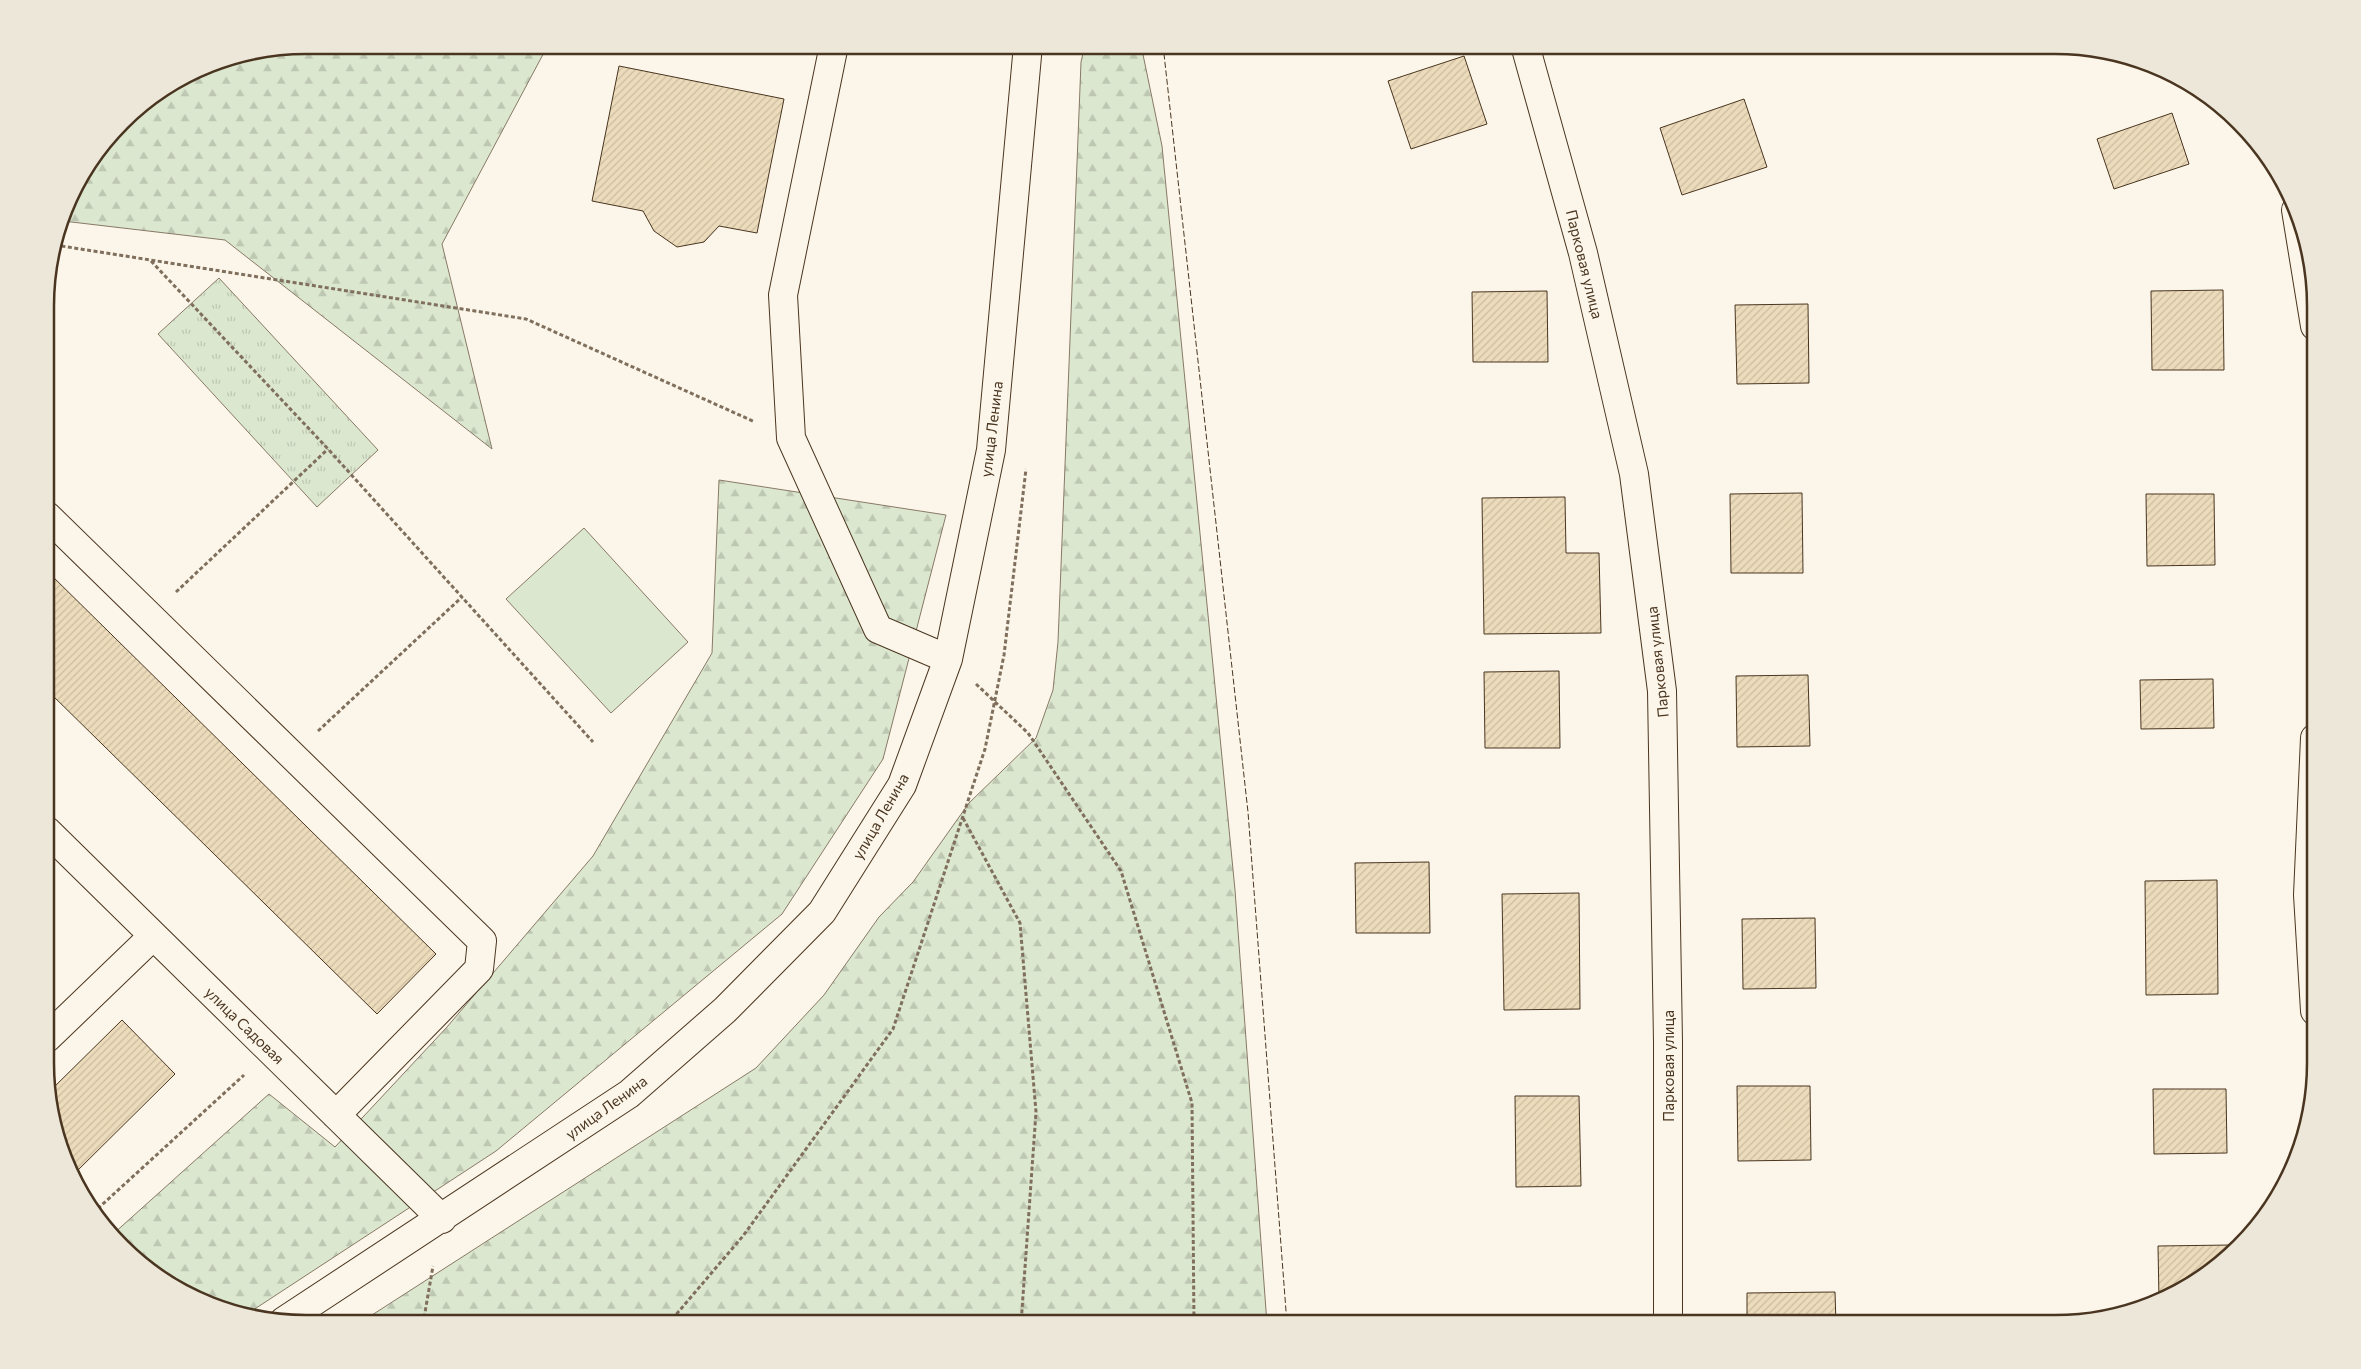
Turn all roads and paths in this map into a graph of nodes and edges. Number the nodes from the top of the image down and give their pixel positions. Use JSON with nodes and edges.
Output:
{"nodes":[{"id":1,"x":832,"y":54,"type":"edge"},
{"id":2,"x":1027,"y":54,"type":"edge"},
{"id":3,"x":1528,"y":54,"type":"edge"},
{"id":4,"x":61,"y":246,"type":"edge"},
{"id":5,"x":151,"y":260,"type":"junction"},
{"id":6,"x":791,"y":438,"type":"junction"},
{"id":7,"x":328,"y":449,"type":"junction"},
{"id":8,"x":1024,"y":503,"type":"dead end"},
{"id":9,"x":54,"y":523,"type":"edge"},
{"id":10,"x":462,"y":597,"type":"junction"},
{"id":11,"x":150,"y":617,"type":"junction"},
{"id":12,"x":948,"y":659,"type":"junction"},
{"id":13,"x":995,"y":701,"type":"junction"},
{"id":14,"x":593,"y":742,"type":"dead end"},
{"id":15,"x":292,"y":755,"type":"junction"},
{"id":16,"x":963,"y":817,"type":"junction"},
{"id":17,"x":54,"y":838,"type":"edge"},
{"id":18,"x":154,"y":936,"type":"junction"},
{"id":19,"x":54,"y":1031,"type":"edge"},
{"id":20,"x":270,"y":1050,"type":"junction"},
{"id":21,"x":336,"y":1114,"type":"junction"},
{"id":22,"x":99,"y":1207,"type":"edge"},
{"id":23,"x":442,"y":1219,"type":"junction"},
{"id":24,"x":293,"y":1315,"type":"edge"},
{"id":25,"x":425,"y":1315,"type":"edge"},
{"id":26,"x":676,"y":1315,"type":"edge"},
{"id":27,"x":1022,"y":1315,"type":"edge"},
{"id":28,"x":1194,"y":1315,"type":"edge"},
{"id":29,"x":1668,"y":1315,"type":"edge"}],
"edges":[{"from":1,"to":6,"type":"street"},
{"from":2,"to":12,"type":"street","name":"улица Ленина"},
{"from":3,"to":29,"type":"street","name":"Парковая улица"},
{"from":4,"to":5,"type":"path"},
{"from":5,"to":6,"type":"path"},
{"from":5,"to":7,"type":"path"},
{"from":6,"to":12,"type":"street"},
{"from":7,"to":10,"type":"path"},
{"from":7,"to":11,"type":"path"},
{"from":8,"to":13,"type":"path"},
{"from":9,"to":11,"type":"street"},
{"from":10,"to":14,"type":"path"},
{"from":10,"to":15,"type":"path"},
{"from":11,"to":15,"type":"street"},
{"from":12,"to":13,"type":"path"},
{"from":12,"to":23,"type":"street","name":"улица Ленина"},
{"from":13,"to":16,"type":"path"},
{"from":13,"to":28,"type":"path"},
{"from":15,"to":21,"type":"street"},
{"from":16,"to":26,"type":"path"},
{"from":16,"to":27,"type":"path"},
{"from":17,"to":18,"type":"street","name":"улица Садовая"},
{"from":18,"to":19,"type":"street"},
{"from":18,"to":20,"type":"street","name":"улица Садовая"},
{"from":20,"to":21,"type":"street","name":"улица Садовая"},
{"from":20,"to":22,"type":"path"},
{"from":21,"to":23,"type":"street","name":"улица Садовая"},
{"from":23,"to":24,"type":"street","name":"улица Ленина"},
{"from":23,"to":25,"type":"path"}]}
